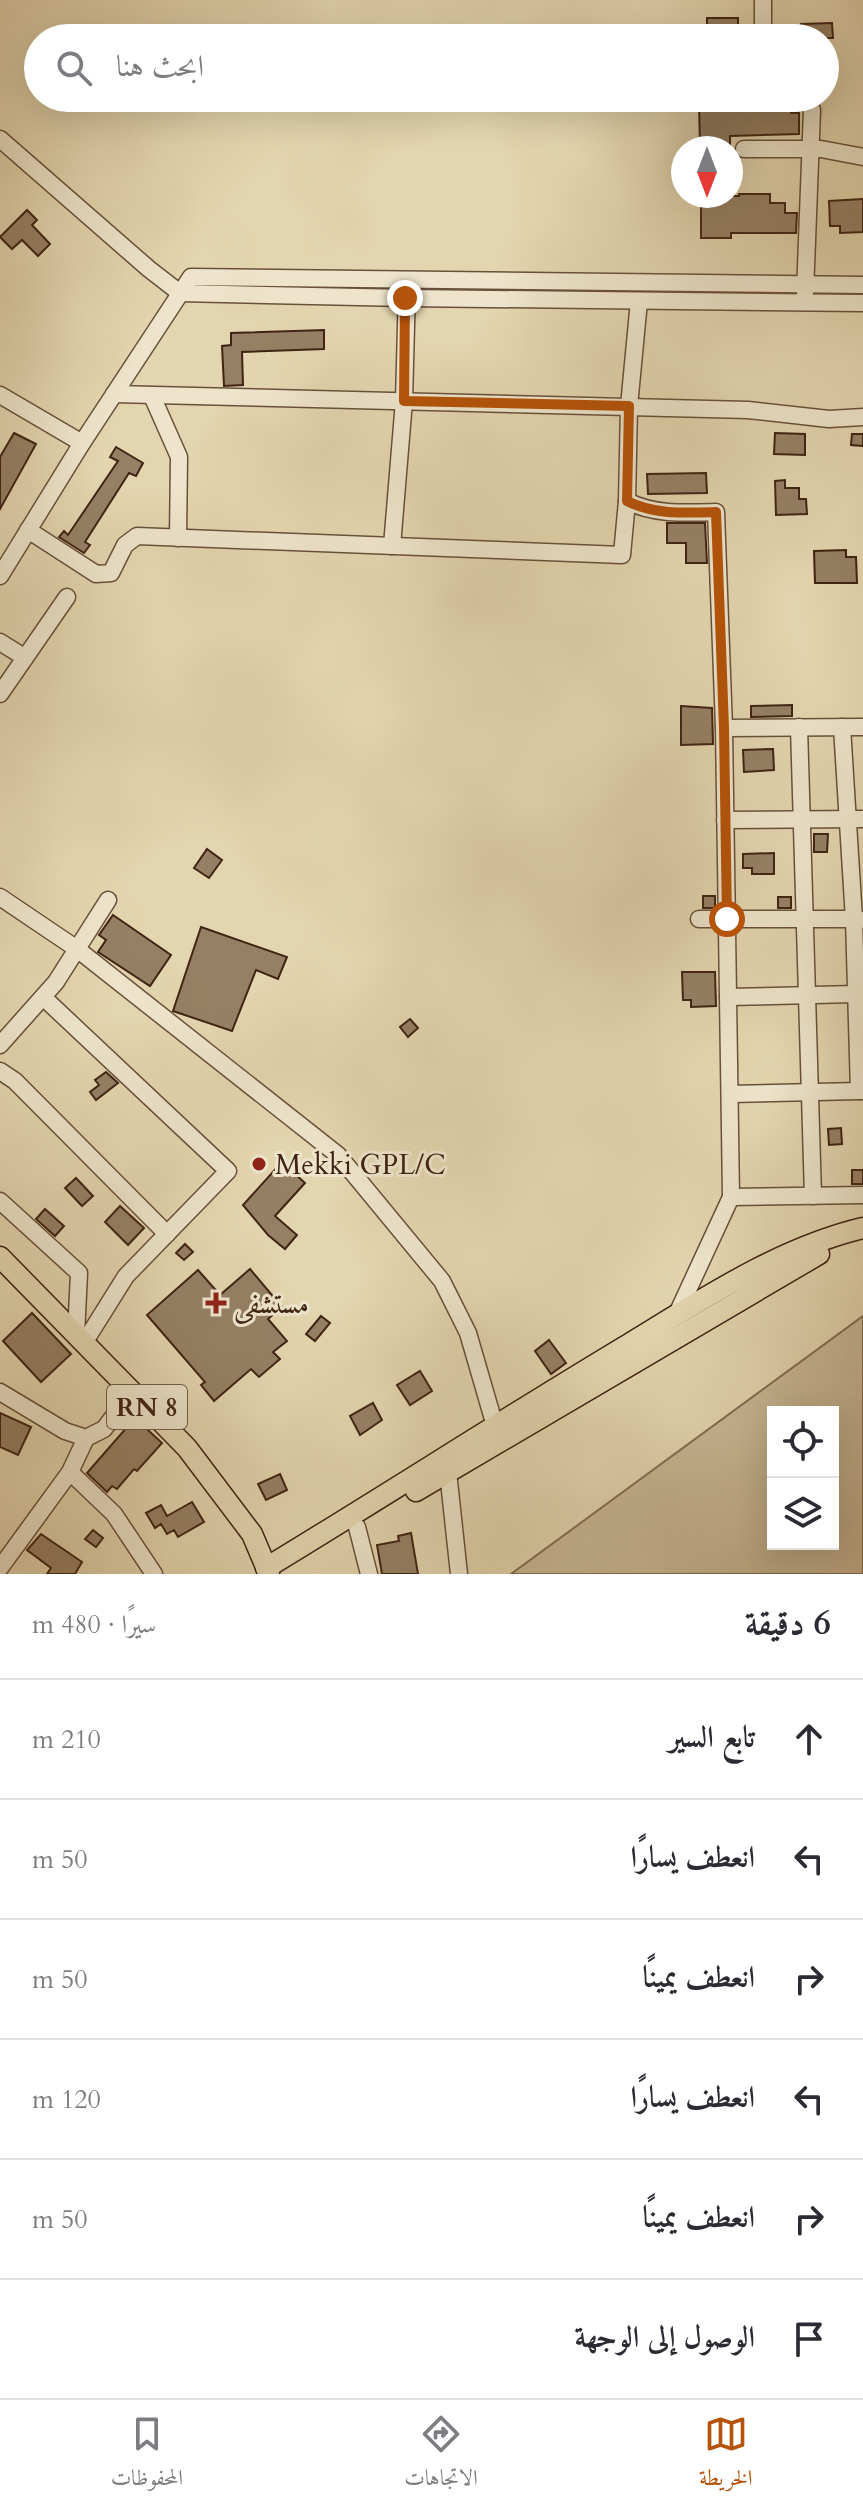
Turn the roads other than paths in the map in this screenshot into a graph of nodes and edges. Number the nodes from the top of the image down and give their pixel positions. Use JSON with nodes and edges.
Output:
{"nodes":[{"id":1,"x":763,"y":0,"type":"edge"},
{"id":2,"x":763,"y":24,"type":"edge"},
{"id":3,"x":812,"y":112,"type":"edge"},
{"id":4,"x":0,"y":139,"type":"edge"},
{"id":5,"x":744,"y":149,"type":"dead end"},
{"id":6,"x":810,"y":149,"type":"junction"},
{"id":7,"x":863,"y":157,"type":"edge"},
{"id":8,"x":408,"y":281,"type":"junction"},
{"id":9,"x":806,"y":285,"type":"junction"},
{"id":10,"x":863,"y":285,"type":"edge"},
{"id":11,"x":180,"y":293,"type":"junction"},
{"id":12,"x":405,"y":298,"type":"junction"},
{"id":13,"x":639,"y":301,"type":"junction"},
{"id":14,"x":805,"y":303,"type":"junction"},
{"id":15,"x":863,"y":303,"type":"edge"},
{"id":16,"x":114,"y":394,"type":"junction"},
{"id":17,"x":0,"y":395,"type":"edge"},
{"id":18,"x":152,"y":396,"type":"junction"},
{"id":19,"x":404,"y":401,"type":"junction"},
{"id":20,"x":629,"y":406,"type":"junction"},
{"id":21,"x":863,"y":417,"type":"edge"},
{"id":22,"x":82,"y":443,"type":"junction"},
{"id":23,"x":627,"y":501,"type":"junction"},
{"id":24,"x":28,"y":530,"type":"junction"},
{"id":25,"x":178,"y":538,"type":"junction"},
{"id":26,"x":392,"y":546,"type":"junction"},
{"id":27,"x":0,"y":576,"type":"edge"},
{"id":28,"x":67,"y":597,"type":"dead end"},
{"id":29,"x":0,"y":642,"type":"edge"},
{"id":30,"x":24,"y":657,"type":"junction"},
{"id":31,"x":0,"y":694,"type":"edge"},
{"id":32,"x":799,"y":727,"type":"junction"},
{"id":33,"x":842,"y":727,"type":"junction"},
{"id":34,"x":863,"y":727,"type":"edge"},
{"id":35,"x":724,"y":728,"type":"junction"},
{"id":36,"x":801,"y":819,"type":"junction"},
{"id":37,"x":855,"y":819,"type":"edge"},
{"id":38,"x":725,"y":820,"type":"junction"},
{"id":39,"x":0,"y":897,"type":"edge"},
{"id":40,"x":108,"y":900,"type":"dead end"},
{"id":41,"x":699,"y":919,"type":"dead end"},
{"id":42,"x":727,"y":919,"type":"junction"},
{"id":43,"x":804,"y":919,"type":"junction"},
{"id":44,"x":858,"y":920,"type":"edge"},
{"id":45,"x":77,"y":949,"type":"junction"},
{"id":46,"x":856,"y":994,"type":"junction"},
{"id":47,"x":806,"y":995,"type":"junction"},
{"id":48,"x":43,"y":997,"type":"junction"},
{"id":49,"x":728,"y":997,"type":"junction"},
{"id":50,"x":0,"y":1045,"type":"edge"},
{"id":51,"x":0,"y":1071,"type":"edge"},
{"id":52,"x":861,"y":1091,"type":"edge"},
{"id":53,"x":809,"y":1092,"type":"junction"},
{"id":54,"x":730,"y":1094,"type":"junction"},
{"id":55,"x":863,"y":1195,"type":"edge"},
{"id":56,"x":813,"y":1196,"type":"junction"},
{"id":57,"x":731,"y":1197,"type":"junction"},
{"id":58,"x":0,"y":1201,"type":"edge"},
{"id":59,"x":863,"y":1228,"type":"edge"},
{"id":60,"x":167,"y":1234,"type":"junction"},
{"id":61,"x":863,"y":1240,"type":"edge"},
{"id":62,"x":0,"y":1257,"type":"edge"},
{"id":63,"x":676,"y":1316,"type":"junction"},
{"id":64,"x":80,"y":1339,"type":"junction"},
{"id":65,"x":0,"y":1392,"type":"edge"},
{"id":66,"x":132,"y":1392,"type":"junction"},
{"id":67,"x":499,"y":1433,"type":"junction"},
{"id":68,"x":86,"y":1438,"type":"junction"},
{"id":69,"x":70,"y":1472,"type":"junction"},
{"id":70,"x":448,"y":1472,"type":"junction"},
{"id":71,"x":357,"y":1527,"type":"junction"},
{"id":72,"x":0,"y":1568,"type":"edge"},
{"id":73,"x":270,"y":1573,"type":"edge"},
{"id":74,"x":154,"y":1574,"type":"edge"},
{"id":75,"x":369,"y":1574,"type":"edge"},
{"id":76,"x":459,"y":1574,"type":"edge"}],
"edges":[{"from":1,"to":2,"type":"street"},
{"from":3,"to":6,"type":"street"},
{"from":4,"to":11,"type":"street"},
{"from":5,"to":6,"type":"street"},
{"from":6,"to":7,"type":"street"},
{"from":6,"to":9,"type":"street"},
{"from":8,"to":9,"type":"street"},
{"from":8,"to":11,"type":"street"},
{"from":8,"to":12,"type":"street"},
{"from":9,"to":10,"type":"street"},
{"from":9,"to":14,"type":"street"},
{"from":11,"to":12,"type":"street"},
{"from":11,"to":16,"type":"street"},
{"from":12,"to":13,"type":"street"},
{"from":12,"to":19,"type":"street"},
{"from":13,"to":14,"type":"street"},
{"from":13,"to":20,"type":"street"},
{"from":14,"to":15,"type":"street"},
{"from":16,"to":18,"type":"street"},
{"from":16,"to":22,"type":"street"},
{"from":17,"to":22,"type":"street"},
{"from":18,"to":19,"type":"street"},
{"from":18,"to":25,"type":"street"},
{"from":19,"to":20,"type":"street"},
{"from":19,"to":26,"type":"street"},
{"from":20,"to":21,"type":"street"},
{"from":20,"to":23,"type":"street"},
{"from":22,"to":24,"type":"street"},
{"from":23,"to":26,"type":"street"},
{"from":23,"to":35,"type":"street"},
{"from":24,"to":25,"type":"street"},
{"from":24,"to":27,"type":"street"},
{"from":25,"to":26,"type":"street"},
{"from":28,"to":30,"type":"street"},
{"from":29,"to":30,"type":"street"},
{"from":30,"to":31,"type":"street"},
{"from":32,"to":33,"type":"street"},
{"from":32,"to":35,"type":"street"},
{"from":32,"to":36,"type":"street"},
{"from":33,"to":34,"type":"street"},
{"from":33,"to":37,"type":"street"},
{"from":35,"to":38,"type":"street"},
{"from":36,"to":37,"type":"street"},
{"from":36,"to":38,"type":"street"},
{"from":36,"to":43,"type":"street"},
{"from":37,"to":44,"type":"street"},
{"from":38,"to":42,"type":"street"},
{"from":39,"to":45,"type":"street"},
{"from":40,"to":45,"type":"street"},
{"from":41,"to":42,"type":"street"},
{"from":42,"to":43,"type":"street"},
{"from":42,"to":49,"type":"street"},
{"from":43,"to":44,"type":"street"},
{"from":43,"to":47,"type":"street"},
{"from":44,"to":46,"type":"street"},
{"from":45,"to":48,"type":"street"},
{"from":45,"to":67,"type":"street"},
{"from":46,"to":47,"type":"street"},
{"from":46,"to":52,"type":"street"},
{"from":47,"to":49,"type":"street"},
{"from":47,"to":53,"type":"street"},
{"from":48,"to":50,"type":"street"},
{"from":48,"to":60,"type":"street"},
{"from":49,"to":54,"type":"street"},
{"from":51,"to":60,"type":"street"},
{"from":52,"to":53,"type":"street"},
{"from":53,"to":54,"type":"street"},
{"from":53,"to":56,"type":"street"},
{"from":54,"to":57,"type":"street"},
{"from":55,"to":56,"type":"street"},
{"from":56,"to":57,"type":"street"},
{"from":57,"to":63,"type":"street"},
{"from":58,"to":64,"type":"street"},
{"from":59,"to":63,"type":"main road"},
{"from":60,"to":64,"type":"street"},
{"from":61,"to":67,"type":"main road"},
{"from":62,"to":64,"type":"main road","number":"RN 8"},
{"from":63,"to":67,"type":"main road"},
{"from":64,"to":66,"type":"main road","number":"RN 8"},
{"from":65,"to":68,"type":"street"},
{"from":66,"to":68,"type":"street"},
{"from":66,"to":73,"type":"main road","number":"RN 8"},
{"from":67,"to":70,"type":"main road"},
{"from":67,"to":73,"type":"main road"},
{"from":68,"to":69,"type":"street"},
{"from":69,"to":72,"type":"street"},
{"from":69,"to":74,"type":"street"},
{"from":70,"to":71,"type":"main road"},
{"from":70,"to":76,"type":"street"},
{"from":71,"to":73,"type":"main road"},
{"from":71,"to":75,"type":"street"}]}
